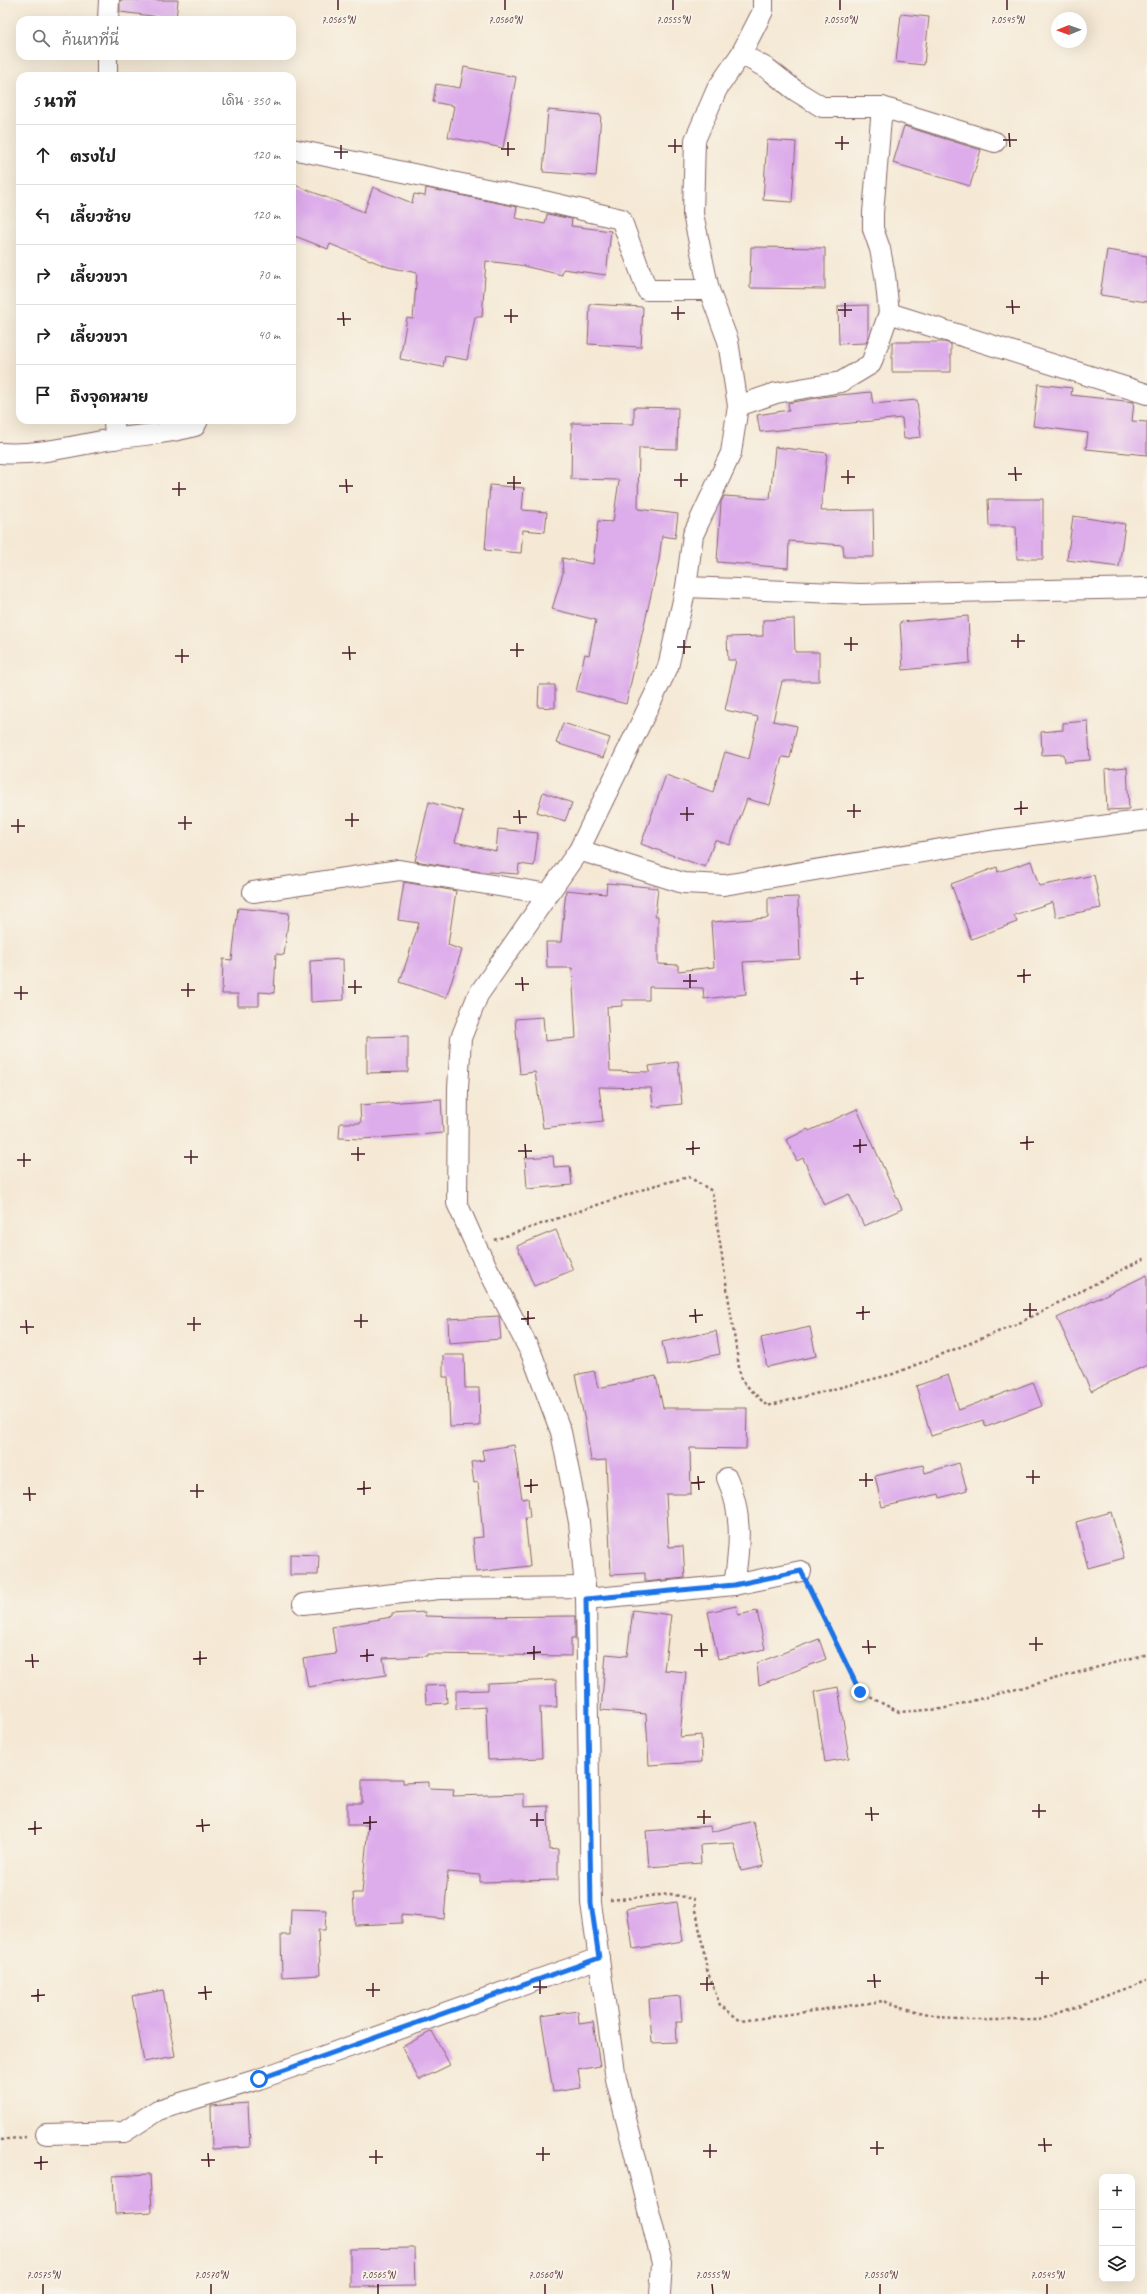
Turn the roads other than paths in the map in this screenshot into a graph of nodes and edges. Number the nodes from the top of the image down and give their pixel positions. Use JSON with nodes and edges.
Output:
{"nodes":[{"id":1,"x":108,"y":0,"type":"edge"},
{"id":2,"x":763,"y":0,"type":"edge"},
{"id":3,"x":108,"y":16,"type":"edge"},
{"id":4,"x":741,"y":54,"type":"junction"},
{"id":5,"x":107,"y":60,"type":"edge"},
{"id":6,"x":107,"y":72,"type":"edge"},
{"id":7,"x":882,"y":107,"type":"junction"},
{"id":8,"x":995,"y":142,"type":"dead end"},
{"id":9,"x":296,"y":150,"type":"edge"},
{"id":10,"x":709,"y":290,"type":"junction"},
{"id":11,"x":889,"y":313,"type":"junction"},
{"id":12,"x":1147,"y":394,"type":"edge"},
{"id":13,"x":738,"y":406,"type":"junction"},
{"id":14,"x":196,"y":424,"type":"edge"},
{"id":15,"x":114,"y":429,"type":"edge"},
{"id":16,"x":0,"y":453,"type":"edge"},
{"id":17,"x":686,"y":587,"type":"junction"},
{"id":18,"x":1147,"y":588,"type":"edge"},
{"id":19,"x":1147,"y":820,"type":"edge"},
{"id":20,"x":579,"y":850,"type":"junction"},
{"id":21,"x":252,"y":892,"type":"dead end"},
{"id":22,"x":549,"y":894,"type":"junction"},
{"id":23,"x":727,"y":1478,"type":"dead end"},
{"id":24,"x":801,"y":1571,"type":"road end"},
{"id":25,"x":734,"y":1585,"type":"junction"},
{"id":26,"x":585,"y":1593,"type":"junction"},
{"id":27,"x":303,"y":1604,"type":"dead end"},
{"id":28,"x":599,"y":1958,"type":"junction"},
{"id":29,"x":46,"y":2134,"type":"road end"},
{"id":30,"x":660,"y":2294,"type":"edge"}],
"edges":[{"from":1,"to":3,"type":"street"},
{"from":2,"to":4,"type":"street"},
{"from":4,"to":7,"type":"street"},
{"from":4,"to":10,"type":"street"},
{"from":5,"to":6,"type":"street"},
{"from":7,"to":8,"type":"street"},
{"from":7,"to":11,"type":"street"},
{"from":9,"to":10,"type":"street"},
{"from":10,"to":13,"type":"street"},
{"from":11,"to":12,"type":"street"},
{"from":11,"to":13,"type":"street"},
{"from":13,"to":17,"type":"street"},
{"from":14,"to":15,"type":"street"},
{"from":15,"to":16,"type":"street"},
{"from":17,"to":18,"type":"street"},
{"from":17,"to":20,"type":"street"},
{"from":19,"to":20,"type":"street"},
{"from":20,"to":22,"type":"street"},
{"from":21,"to":22,"type":"street"},
{"from":22,"to":26,"type":"street"},
{"from":23,"to":25,"type":"street"},
{"from":24,"to":25,"type":"street"},
{"from":25,"to":26,"type":"street"},
{"from":26,"to":27,"type":"street"},
{"from":26,"to":28,"type":"street"},
{"from":28,"to":29,"type":"street"},
{"from":28,"to":30,"type":"street"}]}
